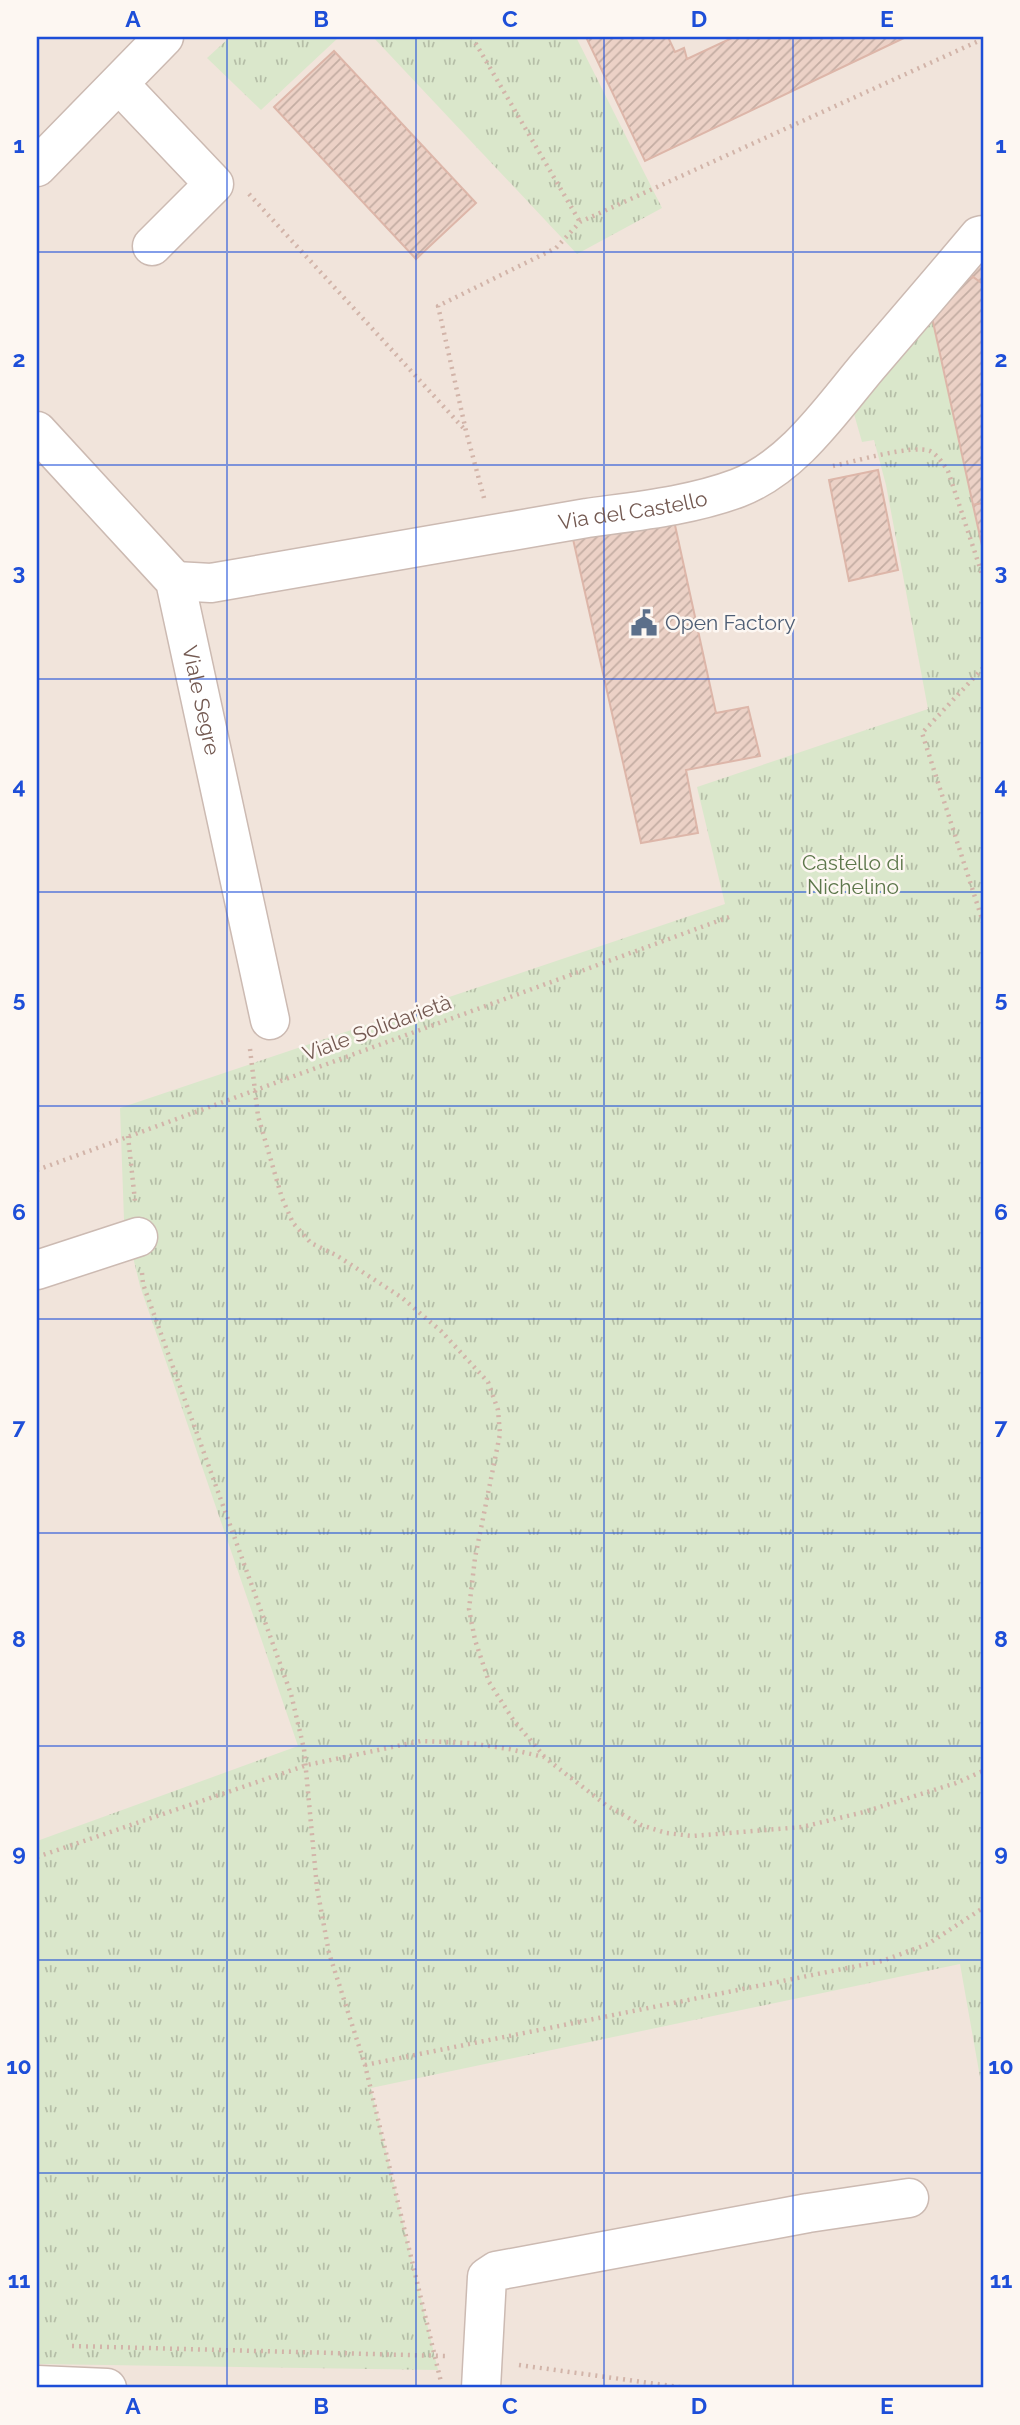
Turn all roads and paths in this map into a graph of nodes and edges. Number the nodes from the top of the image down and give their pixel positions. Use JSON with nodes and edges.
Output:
{"nodes":[{"id":1,"x":164,"y":37,"type":"edge"},
{"id":2,"x":472,"y":37,"type":"edge"},
{"id":3,"x":983,"y":40,"type":"edge"},
{"id":4,"x":119,"y":83,"type":"junction"},
{"id":5,"x":37,"y":167,"type":"edge"},
{"id":6,"x":245,"y":189,"type":"dead end"},
{"id":7,"x":580,"y":222,"type":"junction"},
{"id":8,"x":983,"y":235,"type":"edge"},
{"id":9,"x":152,"y":246,"type":"dead end"},
{"id":10,"x":37,"y":431,"type":"edge"},
{"id":11,"x":466,"y":431,"type":"junction"},
{"id":12,"x":777,"y":467,"type":"junction"},
{"id":13,"x":494,"y":534,"type":"junction"},
{"id":14,"x":983,"y":577,"type":"edge"},
{"id":15,"x":175,"y":581,"type":"junction"},
{"id":16,"x":983,"y":668,"type":"edge"},
{"id":17,"x":729,"y":917,"type":"dead end"},
{"id":18,"x":983,"y":922,"type":"edge"},
{"id":19,"x":270,"y":1020,"type":"joint"},
{"id":20,"x":253,"y":1089,"type":"junction"},
{"id":21,"x":37,"y":1170,"type":"edge"},
{"id":22,"x":138,"y":1237,"type":"dead end"},
{"id":23,"x":37,"y":1270,"type":"edge"},
{"id":24,"x":143,"y":1284,"type":"dead end"},
{"id":25,"x":544,"y":1757,"type":"junction"},
{"id":26,"x":306,"y":1765,"type":"junction"},
{"id":27,"x":983,"y":1770,"type":"edge"},
{"id":28,"x":37,"y":1857,"type":"edge"},
{"id":29,"x":983,"y":1909,"type":"edge"},
{"id":30,"x":365,"y":2065,"type":"junction"},
{"id":31,"x":909,"y":2198,"type":"dead end"},
{"id":32,"x":68,"y":2346,"type":"dead end"},
{"id":33,"x":435,"y":2354,"type":"junction"},
{"id":34,"x":482,"y":2374,"type":"edge"},
{"id":35,"x":37,"y":2385,"type":"edge"},
{"id":36,"x":107,"y":2388,"type":"edge"},
{"id":37,"x":443,"y":2388,"type":"edge"},
{"id":38,"x":686,"y":2388,"type":"edge"}],
"edges":[{"from":1,"to":4,"type":"street"},
{"from":2,"to":7,"type":"path"},
{"from":3,"to":7,"type":"path"},
{"from":4,"to":5,"type":"street"},
{"from":4,"to":9,"type":"street"},
{"from":6,"to":11,"type":"path"},
{"from":7,"to":11,"type":"path"},
{"from":8,"to":12,"type":"street","name":"Via del Castello"},
{"from":10,"to":15,"type":"street"},
{"from":11,"to":13,"type":"path"},
{"from":12,"to":13,"type":"street","name":"Via del Castello"},
{"from":12,"to":14,"type":"path"},
{"from":13,"to":15,"type":"street","name":"Via del Castello"},
{"from":15,"to":19,"type":"street","name":"Viale Segre"},
{"from":16,"to":18,"type":"path"},
{"from":17,"to":20,"type":"path","name":"Viale Solidarietà"},
{"from":19,"to":20,"type":"path"},
{"from":20,"to":21,"type":"path","name":"Viale Solidarietà"},
{"from":20,"to":25,"type":"path"},
{"from":22,"to":23,"type":"street"},
{"from":24,"to":26,"type":"path"},
{"from":25,"to":26,"type":"path"},
{"from":25,"to":27,"type":"path"},
{"from":26,"to":28,"type":"path"},
{"from":26,"to":30,"type":"path"},
{"from":29,"to":30,"type":"path"},
{"from":30,"to":33,"type":"path"},
{"from":31,"to":34,"type":"street"},
{"from":32,"to":33,"type":"path"},
{"from":33,"to":34,"type":"path"},
{"from":33,"to":37,"type":"path"},
{"from":34,"to":38,"type":"path"},
{"from":35,"to":36,"type":"street"}]}
